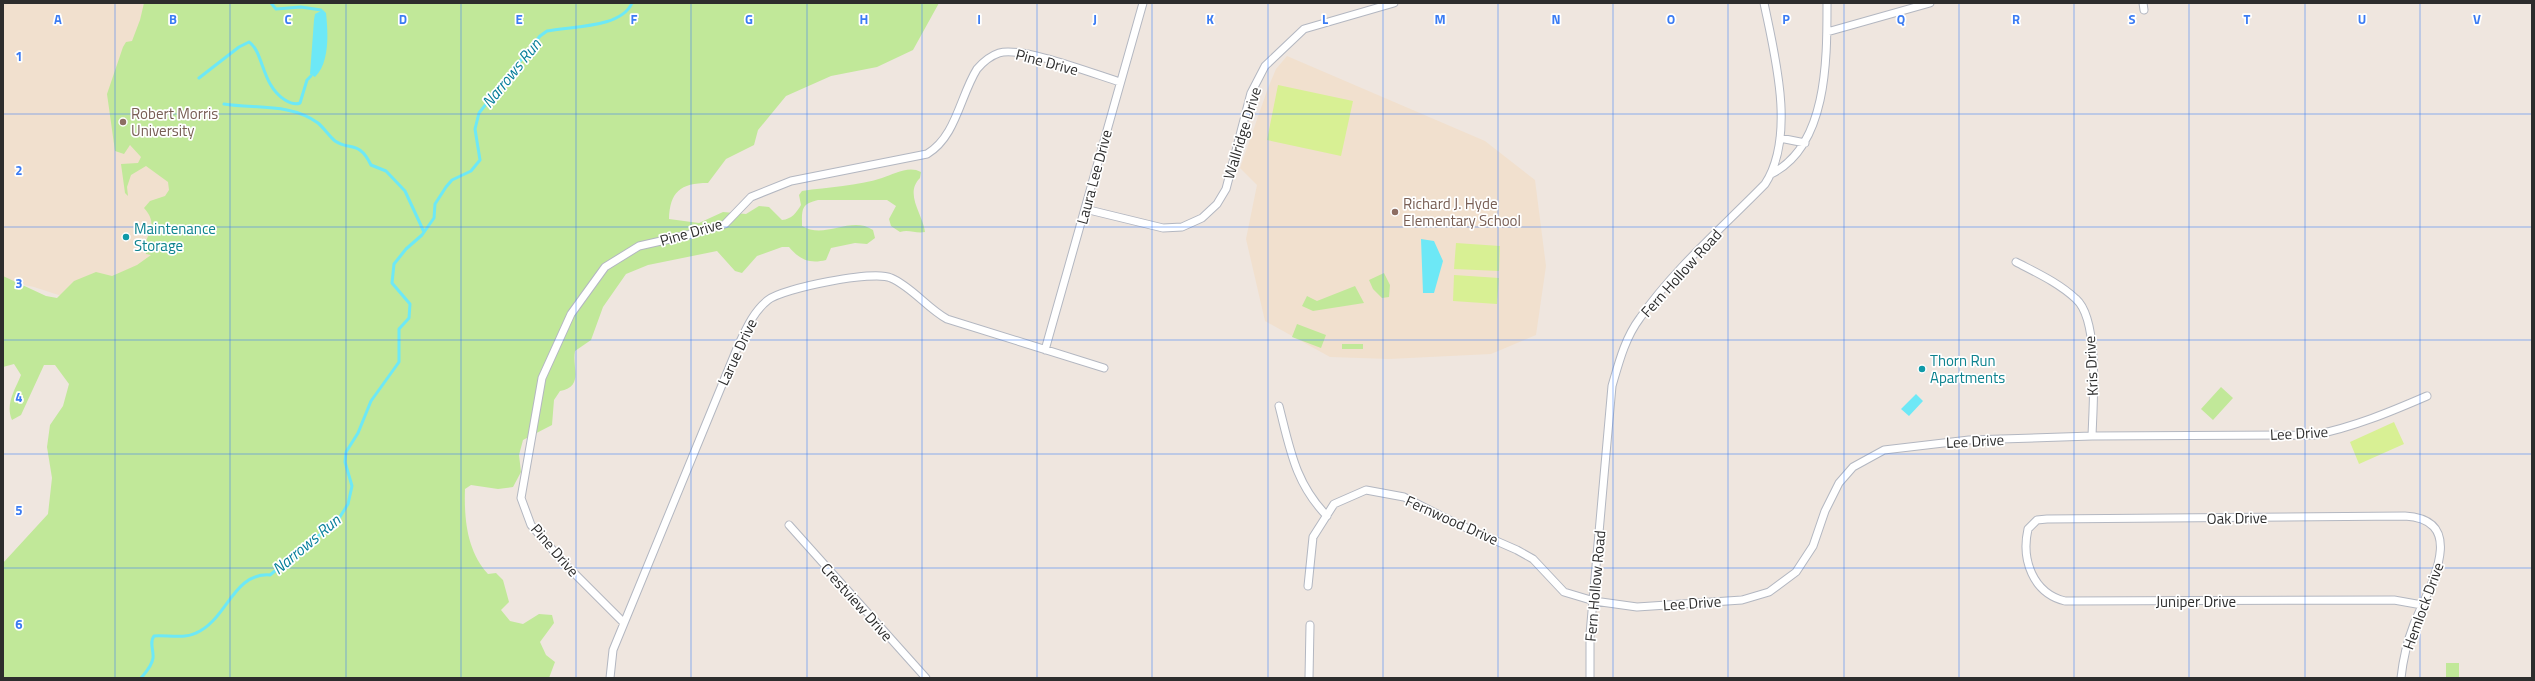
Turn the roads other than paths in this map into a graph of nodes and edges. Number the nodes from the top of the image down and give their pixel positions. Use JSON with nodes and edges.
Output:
{"nodes":[{"id":1,"x":1142,"y":3,"type":"edge"},
{"id":2,"x":1394,"y":3,"type":"edge"},
{"id":3,"x":1764,"y":3,"type":"edge"},
{"id":4,"x":1827,"y":3,"type":"edge"},
{"id":5,"x":1930,"y":3,"type":"edge"},
{"id":6,"x":1378,"y":6,"type":"edge"},
{"id":7,"x":1827,"y":32,"type":"junction"},
{"id":8,"x":1120,"y":82,"type":"junction"},
{"id":9,"x":1780,"y":138,"type":"junction"},
{"id":10,"x":1805,"y":142,"type":"junction"},
{"id":11,"x":1771,"y":174,"type":"junction"},
{"id":12,"x":1085,"y":209,"type":"junction"},
{"id":13,"x":2016,"y":262,"type":"dead end"},
{"id":14,"x":1045,"y":350,"type":"junction"},
{"id":15,"x":1104,"y":368,"type":"dead end"},
{"id":16,"x":2427,"y":396,"type":"dead end"},
{"id":17,"x":1279,"y":406,"type":"dead end"},
{"id":18,"x":2092,"y":436,"type":"junction"},
{"id":19,"x":1327,"y":516,"type":"junction"},
{"id":20,"x":789,"y":525,"type":"dead end"},
{"id":21,"x":2030,"y":525,"type":"joint"},
{"id":22,"x":2439,"y":534,"type":"joint"},
{"id":23,"x":1308,"y":586,"type":"dead end"},
{"id":24,"x":1594,"y":601,"type":"junction"},
{"id":25,"x":2422,"y":605,"type":"junction"},
{"id":26,"x":623,"y":622,"type":"junction"},
{"id":27,"x":1310,"y":625,"type":"dead end"},
{"id":28,"x":610,"y":678,"type":"edge"},
{"id":29,"x":926,"y":678,"type":"edge"},
{"id":30,"x":1309,"y":678,"type":"edge"},
{"id":31,"x":1590,"y":678,"type":"edge"},
{"id":32,"x":2401,"y":678,"type":"edge"}],
"edges":[{"from":1,"to":8,"type":"street","name":"Laura Lee Drive"},
{"from":2,"to":6,"type":"street","name":"Wallridge Drive"},
{"from":3,"to":9,"type":"street","name":"Fern Hollow Road"},
{"from":4,"to":7,"type":"street"},
{"from":5,"to":7,"type":"street"},
{"from":6,"to":12,"type":"street","name":"Wallridge Drive"},
{"from":7,"to":10,"type":"street"},
{"from":8,"to":12,"type":"street","name":"Laura Lee Drive"},
{"from":8,"to":26,"type":"street","name":"Pine Drive"},
{"from":9,"to":10,"type":"street"},
{"from":9,"to":11,"type":"street","name":"Fern Hollow Road"},
{"from":10,"to":11,"type":"street"},
{"from":11,"to":24,"type":"street","name":"Fern Hollow Road"},
{"from":12,"to":14,"type":"street","name":"Laura Lee Drive"},
{"from":13,"to":18,"type":"street","name":"Kris Drive"},
{"from":14,"to":15,"type":"street","name":"Larue Drive"},
{"from":14,"to":26,"type":"street","name":"Larue Drive"},
{"from":16,"to":18,"type":"street","name":"Lee Drive"},
{"from":17,"to":19,"type":"street"},
{"from":18,"to":24,"type":"street","name":"Lee Drive"},
{"from":19,"to":23,"type":"street","name":"Fernwood Drive"},
{"from":19,"to":24,"type":"street","name":"Fernwood Drive"},
{"from":20,"to":29,"type":"street","name":"Crestview Drive"},
{"from":21,"to":22,"type":"street","name":"Oak Drive"},
{"from":21,"to":25,"type":"street","name":"Juniper Drive"},
{"from":22,"to":25,"type":"street","name":"Hemlock Drive"},
{"from":24,"to":31,"type":"street","name":"Fern Hollow Road"},
{"from":25,"to":32,"type":"street","name":"Hemlock Drive"},
{"from":26,"to":28,"type":"street","name":"Larue Drive"},
{"from":27,"to":30,"type":"street"}]}
